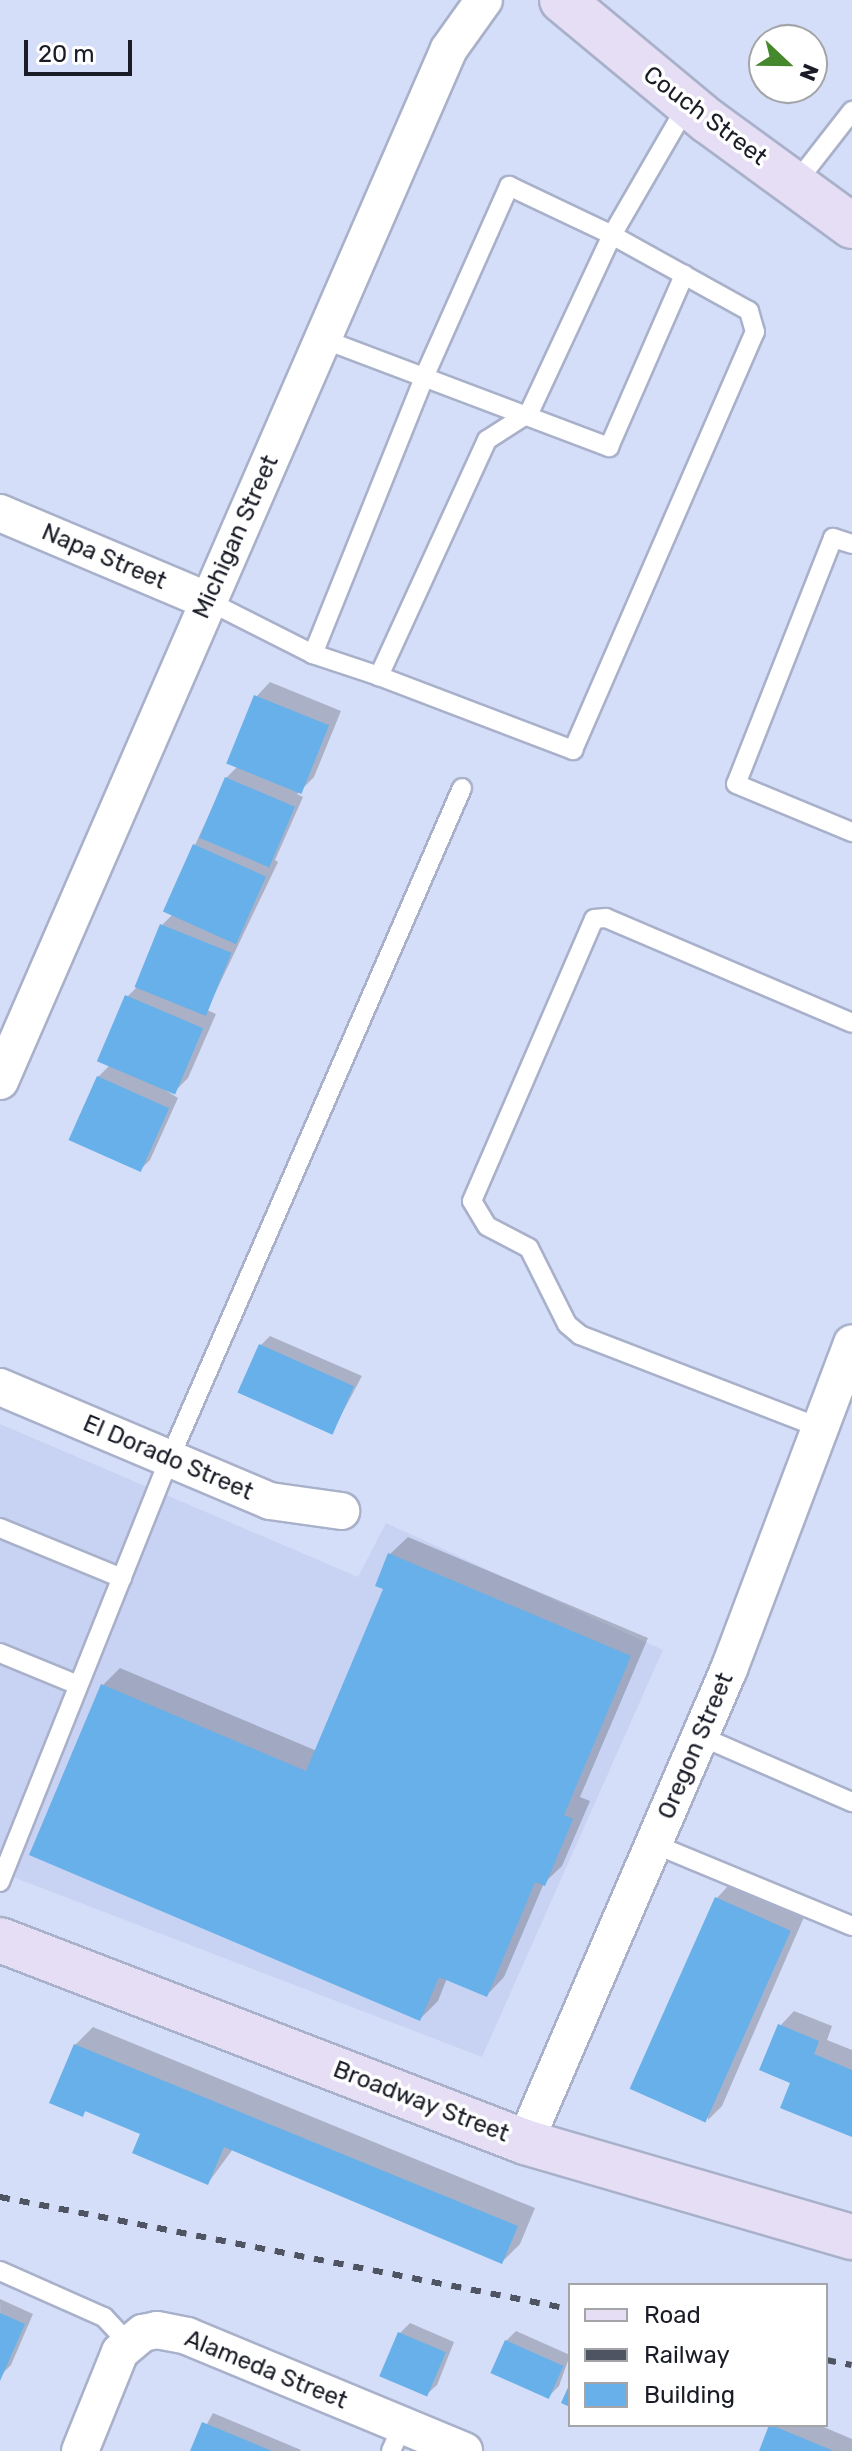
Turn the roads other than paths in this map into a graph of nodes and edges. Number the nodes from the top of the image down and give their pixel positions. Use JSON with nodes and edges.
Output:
{"nodes":[{"id":1,"x":484,"y":0,"type":"edge"},
{"id":2,"x":562,"y":0,"type":"edge"},
{"id":3,"x":688,"y":104,"type":"junction"},
{"id":4,"x":852,"y":111,"type":"edge"},
{"id":5,"x":795,"y":184,"type":"junction"},
{"id":6,"x":852,"y":226,"type":"edge"},
{"id":7,"x":612,"y":235,"type":"junction"},
{"id":8,"x":684,"y":275,"type":"junction"},
{"id":9,"x":323,"y":339,"type":"junction"},
{"id":10,"x":425,"y":375,"type":"junction"},
{"id":11,"x":529,"y":413,"type":"junction"},
{"id":12,"x":0,"y":513,"type":"edge"},
{"id":13,"x":852,"y":544,"type":"edge"},
{"id":14,"x":208,"y":601,"type":"junction"},
{"id":15,"x":313,"y":654,"type":"junction"},
{"id":16,"x":379,"y":676,"type":"junction"},
{"id":17,"x":462,"y":788,"type":"dead end"},
{"id":18,"x":852,"y":832,"type":"edge"},
{"id":19,"x":852,"y":1023,"type":"edge"},
{"id":20,"x":0,"y":1081,"type":"edge"},
{"id":21,"x":852,"y":1343,"type":"edge"},
{"id":22,"x":0,"y":1387,"type":"edge"},
{"id":23,"x":818,"y":1427,"type":"junction"},
{"id":24,"x":169,"y":1460,"type":"junction"},
{"id":25,"x":341,"y":1511,"type":"dead end"},
{"id":26,"x":0,"y":1528,"type":"edge"},
{"id":27,"x":122,"y":1578,"type":"junction"},
{"id":28,"x":0,"y":1653,"type":"edge"},
{"id":29,"x":78,"y":1685,"type":"junction"},
{"id":30,"x":700,"y":1736,"type":"junction"},
{"id":31,"x":852,"y":1802,"type":"edge"},
{"id":32,"x":654,"y":1844,"type":"junction"},
{"id":33,"x":0,"y":1882,"type":"edge"},
{"id":34,"x":852,"y":1926,"type":"edge"},
{"id":35,"x":0,"y":1940,"type":"edge"},
{"id":36,"x":525,"y":2142,"type":"junction"},
{"id":37,"x":852,"y":2237,"type":"edge"},
{"id":38,"x":0,"y":2271,"type":"edge"},
{"id":39,"x":129,"y":2344,"type":"junction"},
{"id":40,"x":396,"y":2439,"type":"edge"},
{"id":41,"x":81,"y":2449,"type":"edge"},
{"id":42,"x":464,"y":2451,"type":"edge"}],
"edges":[{"from":1,"to":9,"type":"street","name":"Michigan Street"},
{"from":2,"to":3,"type":"main road","name":"Couch Street"},
{"from":3,"to":5,"type":"main road","name":"Couch Street"},
{"from":3,"to":7,"type":"lane"},
{"from":4,"to":5,"type":"lane"},
{"from":5,"to":6,"type":"main road","name":"Couch Street"},
{"from":7,"to":8,"type":"lane"},
{"from":7,"to":10,"type":"lane"},
{"from":7,"to":11,"type":"lane"},
{"from":8,"to":11,"type":"lane"},
{"from":8,"to":16,"type":"lane"},
{"from":9,"to":10,"type":"lane"},
{"from":9,"to":14,"type":"street","name":"Michigan Street"},
{"from":10,"to":11,"type":"lane"},
{"from":10,"to":15,"type":"lane"},
{"from":11,"to":16,"type":"lane"},
{"from":12,"to":14,"type":"street","name":"Napa Street"},
{"from":13,"to":18,"type":"lane"},
{"from":14,"to":15,"type":"lane"},
{"from":14,"to":20,"type":"street","name":"Michigan Street"},
{"from":15,"to":16,"type":"lane"},
{"from":17,"to":24,"type":"lane"},
{"from":19,"to":23,"type":"lane"},
{"from":21,"to":23,"type":"street","name":"Oregon Street"},
{"from":22,"to":24,"type":"street","name":"El Dorado Street"},
{"from":23,"to":30,"type":"street","name":"Oregon Street"},
{"from":24,"to":25,"type":"street","name":"El Dorado Street"},
{"from":24,"to":27,"type":"lane"},
{"from":26,"to":27,"type":"lane"},
{"from":27,"to":29,"type":"lane"},
{"from":28,"to":29,"type":"lane"},
{"from":29,"to":33,"type":"lane"},
{"from":30,"to":31,"type":"lane"},
{"from":30,"to":32,"type":"street","name":"Oregon Street"},
{"from":32,"to":34,"type":"lane"},
{"from":32,"to":36,"type":"street","name":"Oregon Street"},
{"from":35,"to":36,"type":"main road","name":"Broadway Street"},
{"from":36,"to":37,"type":"main road","name":"Broadway Street"},
{"from":38,"to":39,"type":"lane"},
{"from":39,"to":40,"type":"street","name":"Alameda Street"},
{"from":39,"to":41,"type":"street"},
{"from":40,"to":42,"type":"street","name":"Alameda Street"}]}
